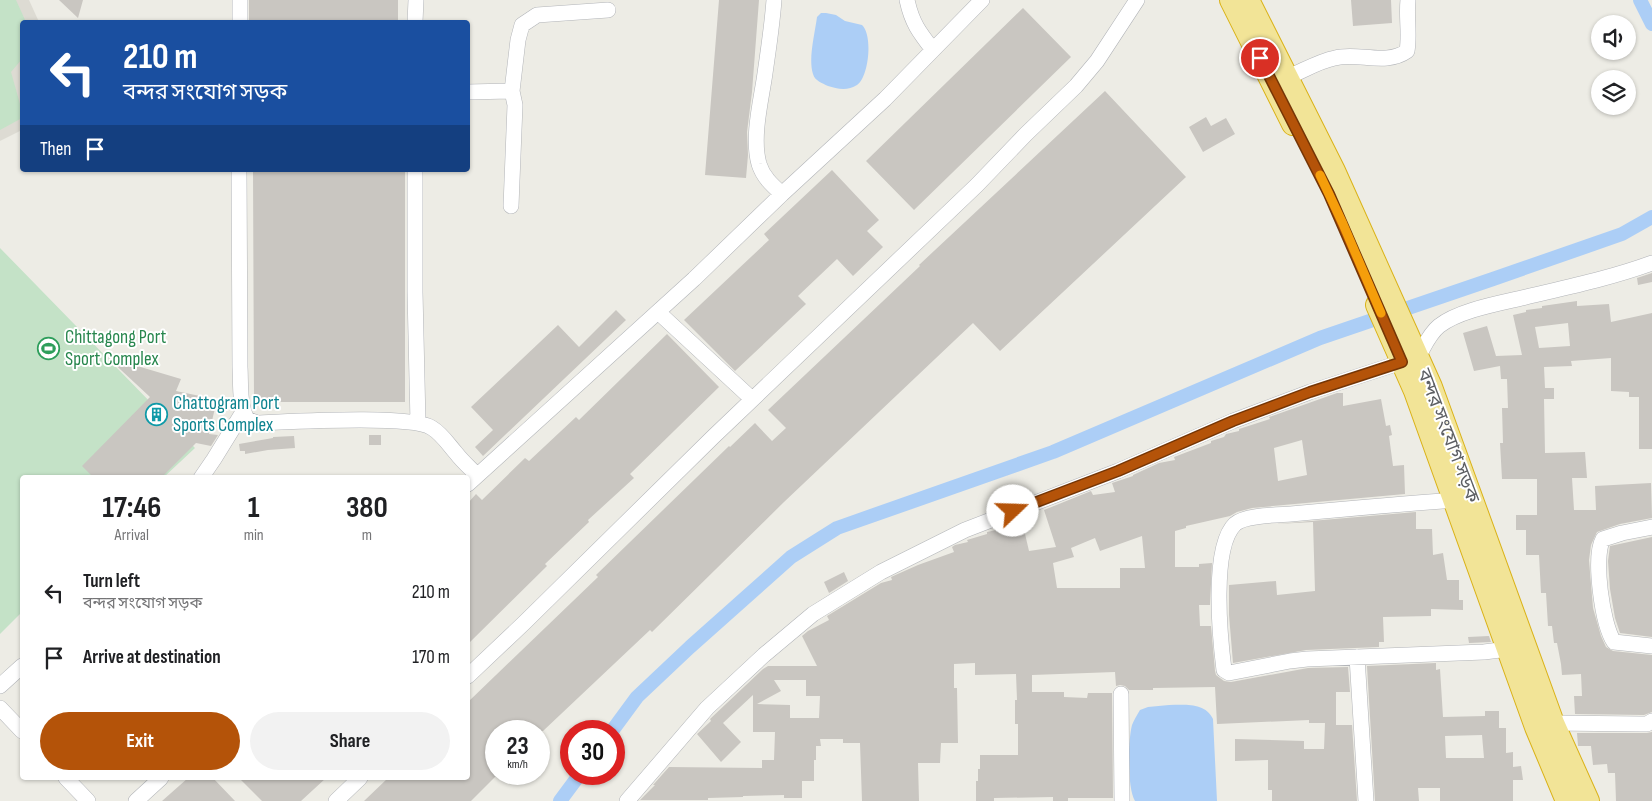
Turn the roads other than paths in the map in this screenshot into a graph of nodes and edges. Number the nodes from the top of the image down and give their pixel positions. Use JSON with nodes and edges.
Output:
{"nodes":[{"id":1,"x":240,"y":0,"type":"edge"},
{"id":2,"x":416,"y":0,"type":"edge"},
{"id":3,"x":774,"y":0,"type":"edge"},
{"id":4,"x":907,"y":0,"type":"edge"},
{"id":5,"x":982,"y":0,"type":"edge"},
{"id":6,"x":1137,"y":0,"type":"edge"},
{"id":7,"x":1230,"y":0,"type":"edge"},
{"id":8,"x":1248,"y":0,"type":"edge"},
{"id":9,"x":1408,"y":0,"type":"edge"},
{"id":10,"x":608,"y":10,"type":"dead end"},
{"id":11,"x":240,"y":20,"type":"edge"},
{"id":12,"x":416,"y":20,"type":"edge"},
{"id":13,"x":933,"y":50,"type":"junction"},
{"id":14,"x":1288,"y":77,"type":"junction"},
{"id":15,"x":512,"y":91,"type":"junction"},
{"id":16,"x":470,"y":92,"type":"edge"},
{"id":17,"x":239,"y":172,"type":"edge"},
{"id":18,"x":415,"y":172,"type":"edge"},
{"id":19,"x":782,"y":194,"type":"junction"},
{"id":20,"x":511,"y":206,"type":"dead end"},
{"id":21,"x":1349,"y":222,"type":"junction"},
{"id":22,"x":1652,"y":263,"type":"edge"},
{"id":23,"x":658,"y":312,"type":"junction"},
{"id":24,"x":1410,"y":360,"type":"junction"},
{"id":25,"x":752,"y":399,"type":"junction"},
{"id":26,"x":243,"y":412,"type":"junction"},
{"id":27,"x":418,"y":423,"type":"junction"},
{"id":28,"x":1452,"y":469,"type":"junction"},
{"id":29,"x":203,"y":475,"type":"edge"},
{"id":30,"x":470,"y":475,"type":"edge"},
{"id":31,"x":472,"y":479,"type":"edge"},
{"id":32,"x":1455,"y":500,"type":"junction"},
{"id":33,"x":1652,"y":527,"type":"edge"},
{"id":34,"x":1652,"y":646,"type":"edge"},
{"id":35,"x":1508,"y":649,"type":"junction"},
{"id":36,"x":1358,"y":657,"type":"junction"},
{"id":37,"x":20,"y":668,"type":"edge"},
{"id":38,"x":470,"y":674,"type":"edge"},
{"id":39,"x":0,"y":686,"type":"edge"},
{"id":40,"x":1122,"y":694,"type":"dead end"},
{"id":41,"x":0,"y":708,"type":"edge"},
{"id":42,"x":1652,"y":721,"type":"edge"},
{"id":43,"x":1553,"y":723,"type":"junction"},
{"id":44,"x":20,"y":729,"type":"edge"},
{"id":45,"x":68,"y":780,"type":"edge"},
{"id":46,"x":159,"y":780,"type":"edge"},
{"id":47,"x":358,"y":780,"type":"edge"},
{"id":48,"x":88,"y":801,"type":"edge"},
{"id":49,"x":136,"y":801,"type":"edge"},
{"id":50,"x":336,"y":801,"type":"edge"},
{"id":51,"x":627,"y":801,"type":"edge"},
{"id":52,"x":1122,"y":801,"type":"edge"},
{"id":53,"x":1366,"y":801,"type":"edge"},
{"id":54,"x":1568,"y":801,"type":"edge"},
{"id":55,"x":1588,"y":801,"type":"edge"}],
"edges":[{"from":1,"to":11,"type":"street"},
{"from":2,"to":12,"type":"street"},
{"from":3,"to":19,"type":"street"},
{"from":4,"to":13,"type":"street"},
{"from":5,"to":13,"type":"street"},
{"from":6,"to":25,"type":"street"},
{"from":7,"to":21,"type":"highway","name":"বন্দর সংযোগ সড়ক"},
{"from":8,"to":14,"type":"highway","name":"বন্দর সংযোগ সড়ক"},
{"from":9,"to":14,"type":"street"},
{"from":10,"to":15,"type":"street"},
{"from":13,"to":19,"type":"street"},
{"from":14,"to":21,"type":"highway","name":"বন্দর সংযোগ সড়ক"},
{"from":15,"to":16,"type":"street"},
{"from":15,"to":20,"type":"street"},
{"from":17,"to":26,"type":"street"},
{"from":18,"to":27,"type":"street"},
{"from":19,"to":23,"type":"street"},
{"from":21,"to":24,"type":"highway","name":"বন্দর সংযোগ সড়ক"},
{"from":22,"to":24,"type":"street"},
{"from":23,"to":25,"type":"street"},
{"from":23,"to":31,"type":"street"},
{"from":24,"to":28,"type":"highway","name":"বন্দর সংযোগ সড়ক"},
{"from":24,"to":51,"type":"street"},
{"from":25,"to":38,"type":"street"},
{"from":26,"to":27,"type":"street"},
{"from":26,"to":29,"type":"street"},
{"from":27,"to":30,"type":"street"},
{"from":28,"to":32,"type":"highway","name":"বন্দর সংযোগ সড়ক"},
{"from":28,"to":43,"type":"highway","name":"বন্দর সংযোগ সড়ক"},
{"from":32,"to":35,"type":"highway","name":"বন্দর সংযোগ সড়ক"},
{"from":32,"to":36,"type":"street"},
{"from":33,"to":34,"type":"street"},
{"from":35,"to":36,"type":"street"},
{"from":35,"to":54,"type":"highway","name":"বন্দর সংযোগ সড়ক"},
{"from":36,"to":53,"type":"street"},
{"from":37,"to":39,"type":"street"},
{"from":40,"to":52,"type":"street"},
{"from":41,"to":44,"type":"street"},
{"from":42,"to":43,"type":"street"},
{"from":43,"to":55,"type":"highway","name":"বন্দর সংযোগ সড়ক"},
{"from":45,"to":48,"type":"street"},
{"from":46,"to":49,"type":"street"},
{"from":47,"to":50,"type":"street"}]}
